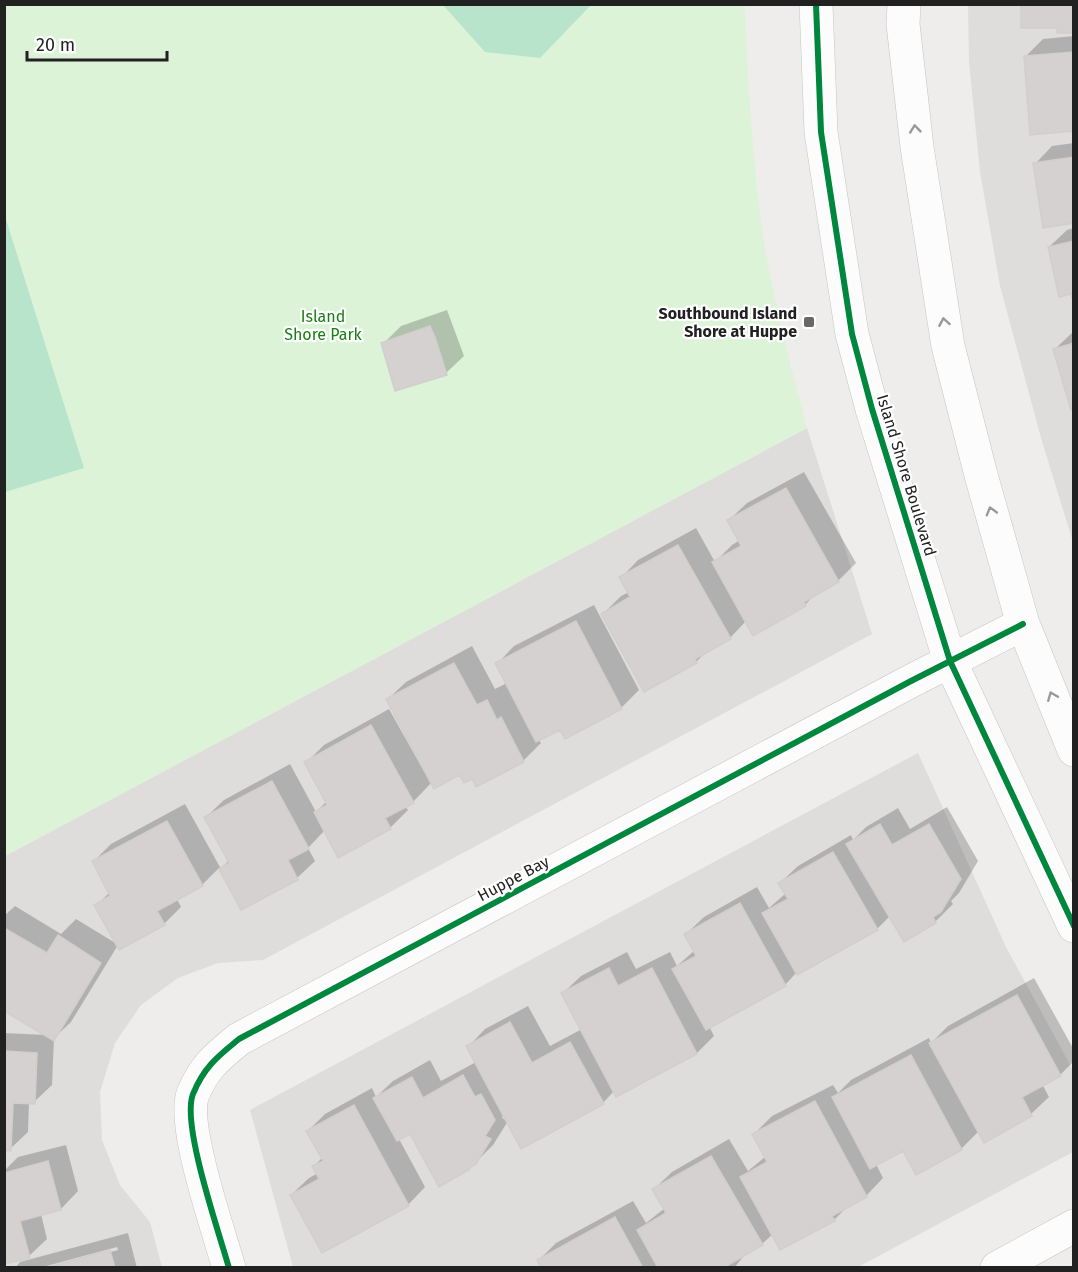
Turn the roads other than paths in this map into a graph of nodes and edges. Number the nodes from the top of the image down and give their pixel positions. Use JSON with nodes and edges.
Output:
{"nodes":[{"id":1,"x":816,"y":4,"type":"edge"},
{"id":2,"x":904,"y":4,"type":"edge"},
{"id":3,"x":1023,"y":624,"type":"junction"},
{"id":4,"x":950,"y":661,"type":"junction"},
{"id":5,"x":1074,"y":750,"type":"edge"},
{"id":6,"x":1074,"y":926,"type":"edge"},
{"id":7,"x":1074,"y":1226,"type":"edge"},
{"id":8,"x":229,"y":1268,"type":"edge"},
{"id":9,"x":997,"y":1268,"type":"edge"}],
"edges":[{"from":1,"to":4,"type":"street","name":"Island Shore Boulevard"},
{"from":3,"to":2,"type":"street","one_way":true},
{"from":3,"to":4,"type":"street","name":"Huppe Bay"},
{"from":5,"to":3,"type":"street","one_way":true},
{"from":4,"to":6,"type":"street","name":"Island Shore Boulevard"},
{"from":4,"to":8,"type":"street","name":"Huppe Bay"},
{"from":7,"to":9,"type":"street"}]}
